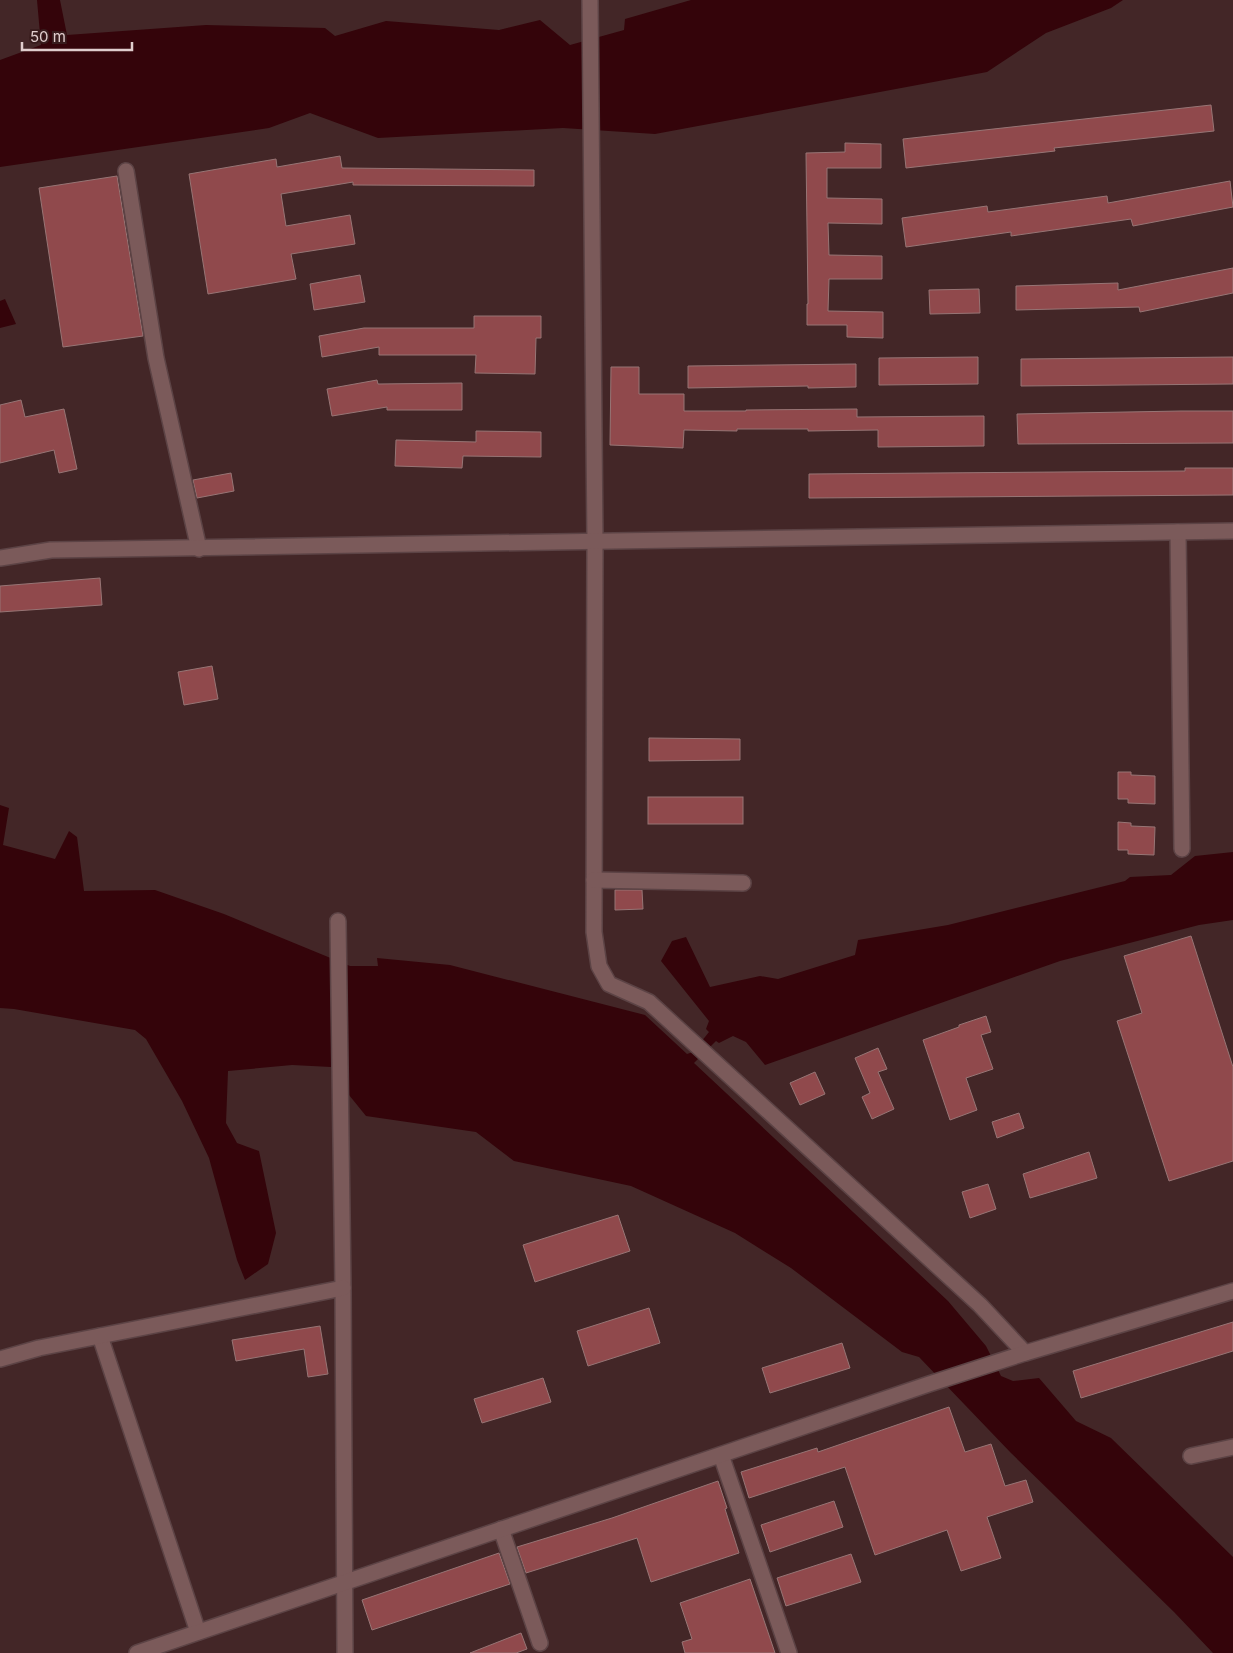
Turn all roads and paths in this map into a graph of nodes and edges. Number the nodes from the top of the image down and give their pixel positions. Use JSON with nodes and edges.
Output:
{"nodes":[{"id":1,"x":590,"y":0,"type":"edge"},
{"id":2,"x":126,"y":172,"type":"dead end"},
{"id":3,"x":1233,"y":531,"type":"edge"},
{"id":4,"x":1178,"y":532,"type":"junction"},
{"id":5,"x":595,"y":542,"type":"junction"},
{"id":6,"x":200,"y":549,"type":"junction"},
{"id":7,"x":0,"y":558,"type":"edge"},
{"id":8,"x":1182,"y":849,"type":"dead end"},
{"id":9,"x":594,"y":880,"type":"junction"},
{"id":10,"x":743,"y":883,"type":"dead end"},
{"id":11,"x":338,"y":922,"type":"dead end"},
{"id":12,"x":343,"y":1288,"type":"junction"},
{"id":13,"x":1233,"y":1291,"type":"edge"},
{"id":14,"x":100,"y":1336,"type":"junction"},
{"id":15,"x":1024,"y":1353,"type":"junction"},
{"id":16,"x":0,"y":1359,"type":"edge"},
{"id":17,"x":1233,"y":1447,"type":"edge"},
{"id":18,"x":721,"y":1455,"type":"junction"},
{"id":19,"x":1191,"y":1456,"type":"dead end"},
{"id":20,"x":501,"y":1529,"type":"junction"},
{"id":21,"x":345,"y":1582,"type":"junction"},
{"id":22,"x":198,"y":1632,"type":"junction"},
{"id":23,"x":540,"y":1643,"type":"dead end"},
{"id":24,"x":137,"y":1653,"type":"edge"},
{"id":25,"x":345,"y":1653,"type":"edge"},
{"id":26,"x":789,"y":1653,"type":"edge"}],
"edges":[{"from":1,"to":5,"type":"street"},
{"from":2,"to":6,"type":"street"},
{"from":3,"to":4,"type":"street"},
{"from":4,"to":5,"type":"street"},
{"from":4,"to":8,"type":"street"},
{"from":5,"to":6,"type":"street"},
{"from":5,"to":9,"type":"street"},
{"from":6,"to":7,"type":"street"},
{"from":9,"to":10,"type":"street"},
{"from":9,"to":15,"type":"street"},
{"from":11,"to":12,"type":"street"},
{"from":12,"to":14,"type":"street"},
{"from":12,"to":21,"type":"street"},
{"from":13,"to":15,"type":"street"},
{"from":14,"to":16,"type":"street"},
{"from":14,"to":22,"type":"street"},
{"from":15,"to":18,"type":"street"},
{"from":17,"to":19,"type":"street"},
{"from":18,"to":20,"type":"street"},
{"from":18,"to":26,"type":"street"},
{"from":20,"to":21,"type":"street"},
{"from":20,"to":23,"type":"street"},
{"from":21,"to":22,"type":"street"},
{"from":21,"to":25,"type":"street"},
{"from":22,"to":24,"type":"street"}]}
